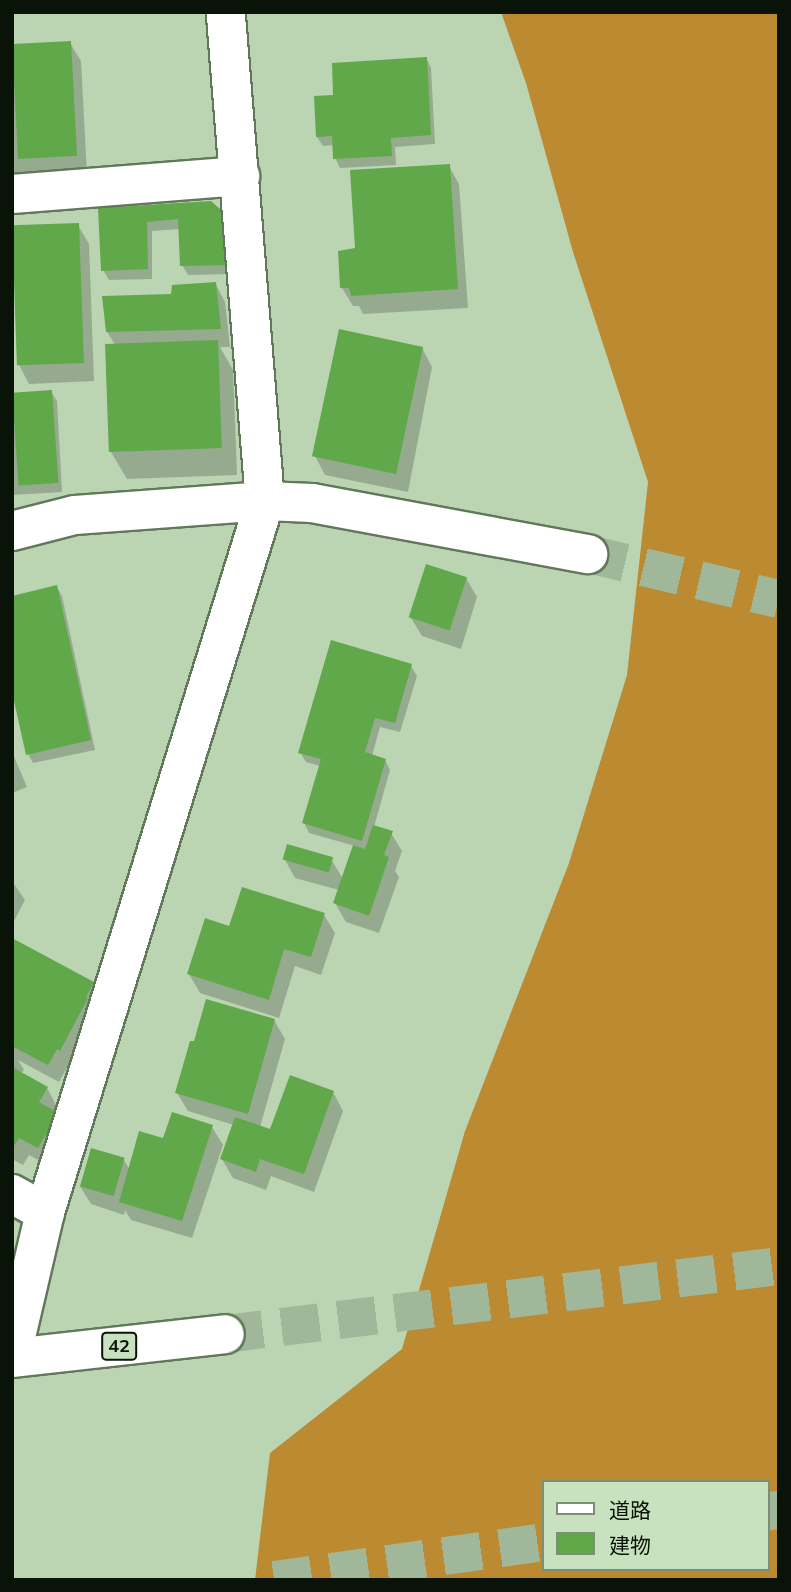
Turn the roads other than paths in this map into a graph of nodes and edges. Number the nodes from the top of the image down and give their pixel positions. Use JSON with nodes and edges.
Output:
{"nodes":[{"id":1,"x":226,"y":12,"type":"edge"},
{"id":2,"x":240,"y":176,"type":"junction"},
{"id":3,"x":12,"y":194,"type":"edge"},
{"id":4,"x":265,"y":501,"type":"junction"},
{"id":5,"x":12,"y":531,"type":"edge"},
{"id":6,"x":588,"y":554,"type":"tunnel mouth"},
{"id":7,"x":12,"y":1194,"type":"edge"},
{"id":8,"x":45,"y":1212,"type":"junction"},
{"id":9,"x":225,"y":1334,"type":"tunnel mouth"},
{"id":10,"x":12,"y":1356,"type":"edge"}],
"edges":[{"from":1,"to":2,"type":"main road"},
{"from":2,"to":3,"type":"main road"},
{"from":2,"to":4,"type":"main road"},
{"from":4,"to":5,"type":"main road"},
{"from":4,"to":6,"type":"main road"},
{"from":4,"to":8,"type":"main road"},
{"from":7,"to":8,"type":"main road"},
{"from":8,"to":10,"type":"main road"},
{"from":9,"to":10,"type":"main road","number":"42"}]}
